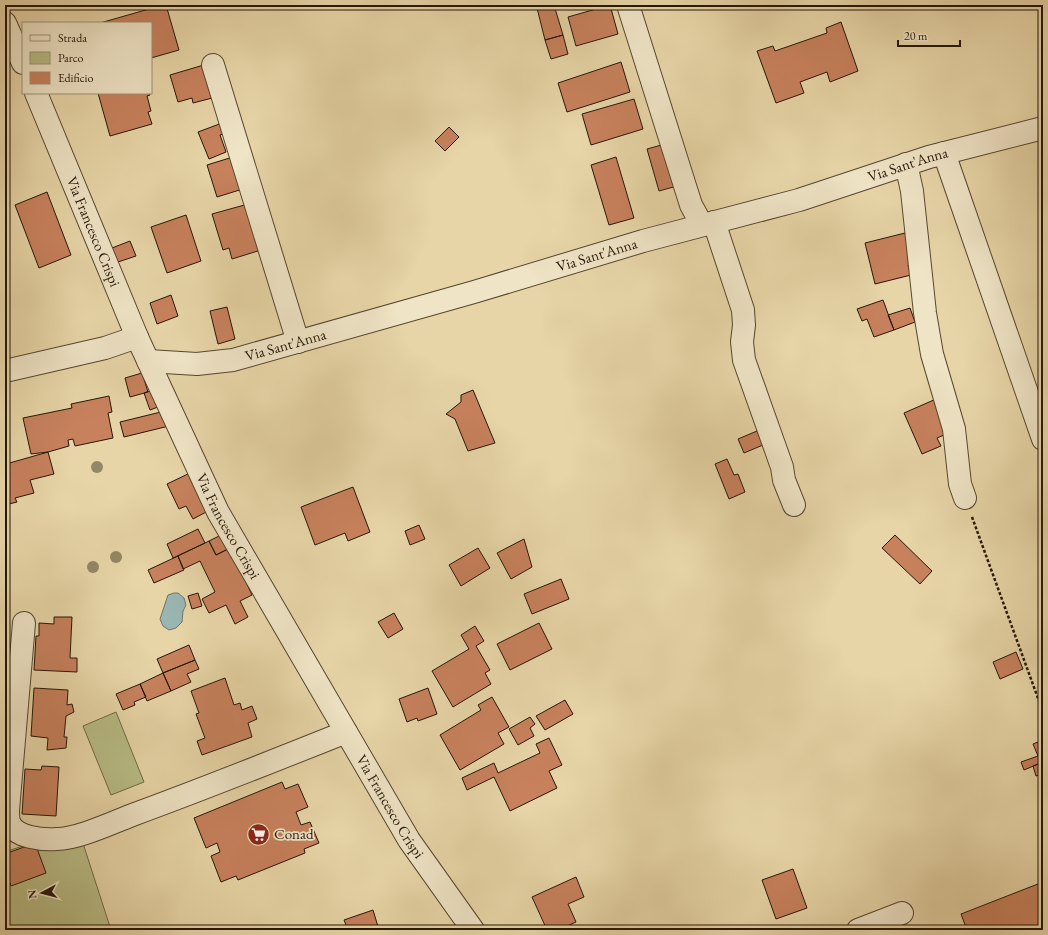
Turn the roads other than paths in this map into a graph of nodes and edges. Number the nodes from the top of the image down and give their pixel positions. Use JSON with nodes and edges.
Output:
{"nodes":[{"id":1,"x":628,"y":5,"type":"edge"},
{"id":2,"x":5,"y":22,"type":"edge"},
{"id":3,"x":22,"y":61,"type":"edge"},
{"id":4,"x":213,"y":65,"type":"dead end"},
{"id":5,"x":36,"y":94,"type":"edge"},
{"id":6,"x":1043,"y":128,"type":"edge"},
{"id":7,"x":944,"y":153,"type":"junction"},
{"id":8,"x":906,"y":164,"type":"junction"},
{"id":9,"x":708,"y":224,"type":"junction"},
{"id":10,"x":137,"y":337,"type":"junction"},
{"id":11,"x":298,"y":342,"type":"junction"},
{"id":12,"x":148,"y":361,"type":"junction"},
{"id":13,"x":5,"y":371,"type":"edge"},
{"id":14,"x":1043,"y":439,"type":"edge"},
{"id":15,"x":965,"y":498,"type":"road end"},
{"id":16,"x":794,"y":505,"type":"dead end"},
{"id":17,"x":24,"y":623,"type":"dead end"},
{"id":18,"x":346,"y":732,"type":"junction"},
{"id":19,"x":902,"y":913,"type":"dead end"},
{"id":20,"x":473,"y":930,"type":"edge"},
{"id":21,"x":858,"y":930,"type":"edge"}],
"edges":[{"from":1,"to":9,"type":"street"},
{"from":2,"to":3,"type":"street"},
{"from":4,"to":11,"type":"street"},
{"from":5,"to":10,"type":"street","name":"Via Francesco Crispi"},
{"from":6,"to":7,"type":"street","name":"Via Sant'Anna"},
{"from":7,"to":8,"type":"street","name":"Via Sant'Anna"},
{"from":7,"to":14,"type":"street"},
{"from":8,"to":9,"type":"street","name":"Via Sant'Anna"},
{"from":8,"to":15,"type":"street"},
{"from":9,"to":11,"type":"street","name":"Via Sant'Anna"},
{"from":9,"to":16,"type":"street"},
{"from":10,"to":12,"type":"street","name":"Via Francesco Crispi"},
{"from":10,"to":13,"type":"street"},
{"from":11,"to":12,"type":"street","name":"Via Sant'Anna"},
{"from":12,"to":18,"type":"street","name":"Via Francesco Crispi"},
{"from":17,"to":18,"type":"street"},
{"from":18,"to":20,"type":"street","name":"Via Francesco Crispi"},
{"from":19,"to":21,"type":"street"}]}
